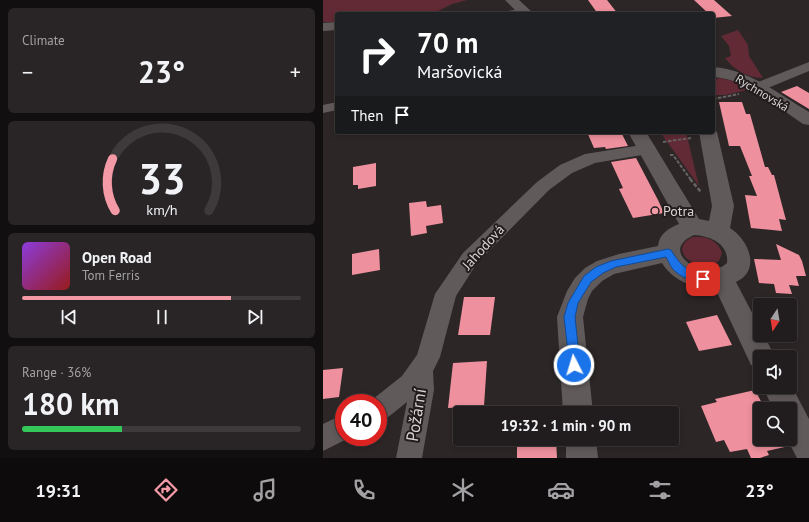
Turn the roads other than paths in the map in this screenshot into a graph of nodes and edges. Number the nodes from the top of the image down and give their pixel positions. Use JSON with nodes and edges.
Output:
{"nodes":[{"id":1,"x":511,"y":0,"type":"edge"},
{"id":2,"x":524,"y":12,"type":"edge"},
{"id":3,"x":335,"y":26,"type":"edge"},
{"id":4,"x":323,"y":27,"type":"edge"},
{"id":5,"x":809,"y":66,"type":"edge"},
{"id":6,"x":715,"y":72,"type":"edge"},
{"id":7,"x":758,"y":87,"type":"junction"},
{"id":8,"x":335,"y":106,"type":"edge"},
{"id":9,"x":323,"y":109,"type":"edge"},
{"id":10,"x":809,"y":120,"type":"edge"},
{"id":11,"x":640,"y":134,"type":"edge"},
{"id":12,"x":699,"y":135,"type":"edge"},
{"id":13,"x":659,"y":148,"type":"junction"},
{"id":14,"x":692,"y":227,"type":"junction"},
{"id":15,"x":718,"y":231,"type":"junction"},
{"id":16,"x":668,"y":253,"type":"junction"},
{"id":17,"x":722,"y":278,"type":"junction"},
{"id":18,"x":758,"y":350,"type":"edge"},
{"id":19,"x":421,"y":371,"type":"junction"},
{"id":20,"x":387,"y":403,"type":"edge"},
{"id":21,"x":577,"y":406,"type":"edge"},
{"id":22,"x":797,"y":427,"type":"edge"},
{"id":23,"x":335,"y":432,"type":"edge"},
{"id":24,"x":323,"y":438,"type":"edge"},
{"id":25,"x":582,"y":446,"type":"edge"},
{"id":26,"x":809,"y":450,"type":"edge"},
{"id":27,"x":409,"y":458,"type":"edge"},
{"id":28,"x":583,"y":458,"type":"edge"}],
"edges":[{"from":1,"to":2,"type":"main road"},
{"from":3,"to":4,"type":"street"},
{"from":5,"to":7,"type":"street"},
{"from":6,"to":7,"type":"main road","name":"Rychnovská"},
{"from":7,"to":10,"type":"main road","name":"Rychnovská"},
{"from":8,"to":9,"type":"street"},
{"from":11,"to":13,"type":"main road"},
{"from":12,"to":15,"type":"main road"},
{"from":13,"to":14,"type":"main road"},
{"from":13,"to":19,"type":"street","name":"Jahodová"},
{"from":14,"to":15,"type":"main road"},
{"from":14,"to":16,"type":"main road"},
{"from":15,"to":17,"type":"main road"},
{"from":16,"to":17,"type":"main road"},
{"from":16,"to":21,"type":"main road"},
{"from":17,"to":18,"type":"main road"},
{"from":19,"to":20,"type":"street","name":"Jahodová"},
{"from":19,"to":27,"type":"street","name":"Požární"},
{"from":22,"to":26,"type":"main road"},
{"from":23,"to":24,"type":"street"},
{"from":25,"to":28,"type":"main road"}]}
